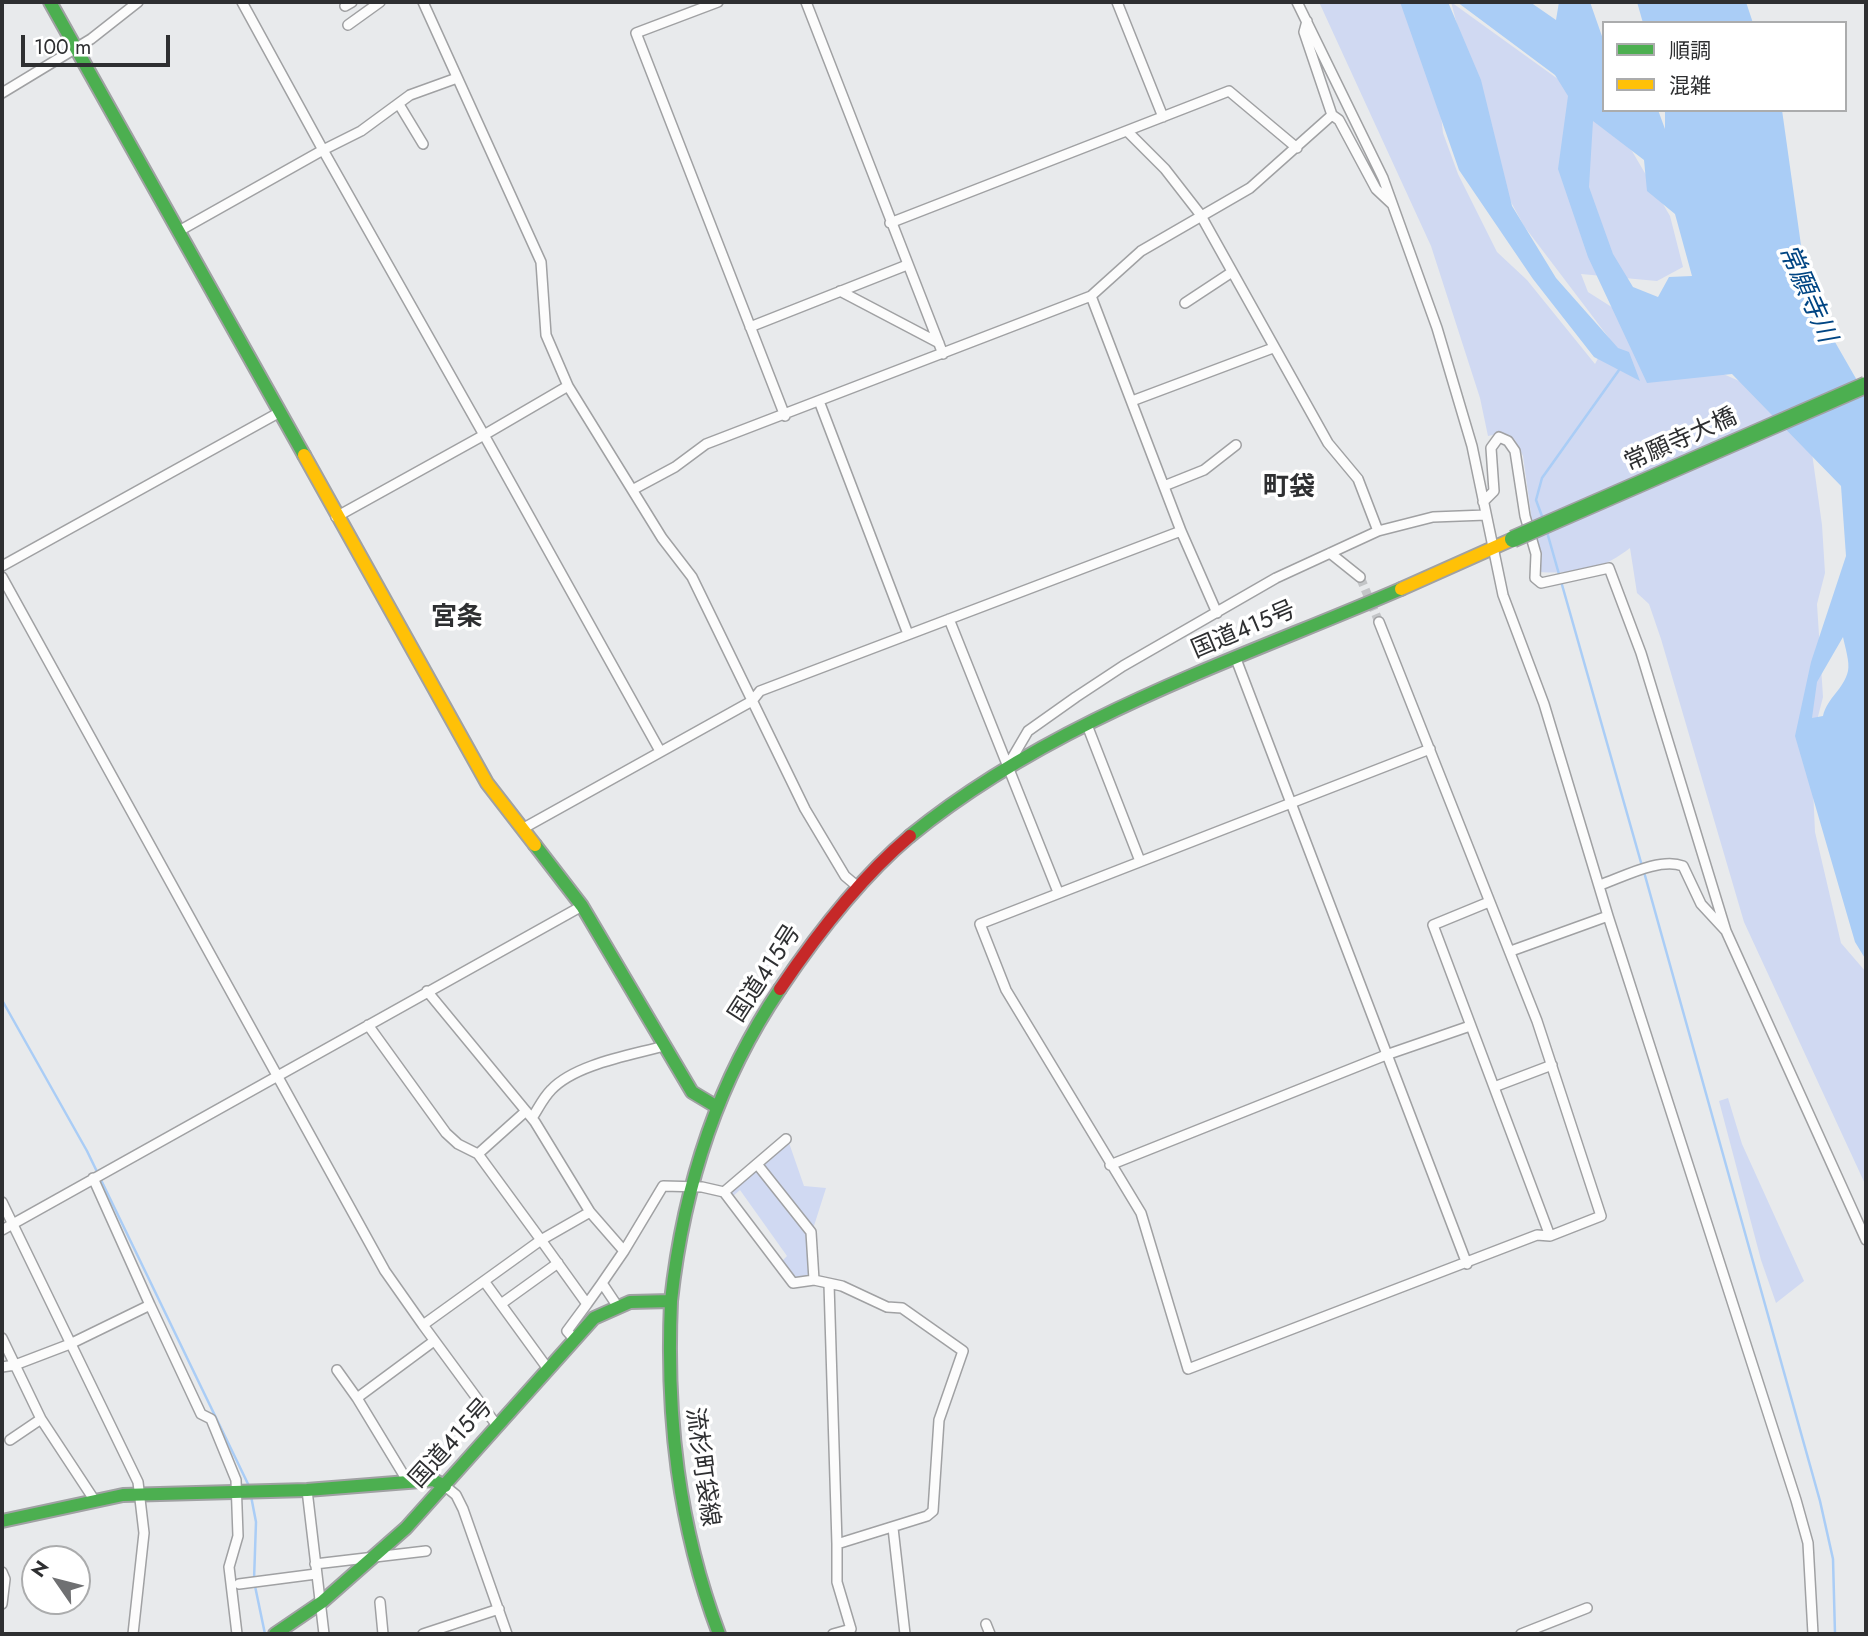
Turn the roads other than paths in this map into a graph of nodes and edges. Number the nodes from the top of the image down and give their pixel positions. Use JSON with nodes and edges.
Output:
{"nodes":[{"id":1,"x":50,"y":2,"type":"edge"},
{"id":2,"x":138,"y":2,"type":"edge"},
{"id":3,"x":242,"y":2,"type":"edge"},
{"id":4,"x":380,"y":2,"type":"edge"},
{"id":5,"x":423,"y":2,"type":"edge"},
{"id":6,"x":718,"y":2,"type":"edge"},
{"id":7,"x":806,"y":2,"type":"edge"},
{"id":8,"x":1117,"y":2,"type":"edge"},
{"id":9,"x":1297,"y":2,"type":"edge"},
{"id":10,"x":1307,"y":21,"type":"junction"},
{"id":11,"x":348,"y":25,"type":"dead end"},
{"id":12,"x":76,"y":48,"type":"junction"},
{"id":13,"x":457,"y":78,"type":"junction"},
{"id":14,"x":2,"y":93,"type":"edge"},
{"id":15,"x":400,"y":106,"type":"junction"},
{"id":16,"x":1332,"y":115,"type":"junction"},
{"id":17,"x":1163,"y":117,"type":"junction"},
{"id":18,"x":1127,"y":131,"type":"junction"},
{"id":19,"x":424,"y":144,"type":"dead end"},
{"id":20,"x":1297,"y":148,"type":"junction"},
{"id":21,"x":323,"y":150,"type":"junction"},
{"id":22,"x":1392,"y":204,"type":"junction"},
{"id":23,"x":1200,"y":214,"type":"junction"},
{"id":24,"x":890,"y":223,"type":"junction"},
{"id":25,"x":179,"y":231,"type":"junction"},
{"id":26,"x":907,"y":265,"type":"junction"},
{"id":27,"x":1232,"y":272,"type":"junction"},
{"id":28,"x":840,"y":291,"type":"junction"},
{"id":29,"x":1091,"y":296,"type":"junction"},
{"id":30,"x":1185,"y":303,"type":"dead end"},
{"id":31,"x":750,"y":327,"type":"junction"},
{"id":32,"x":939,"y":343,"type":"junction"},
{"id":33,"x":1273,"y":348,"type":"junction"},
{"id":34,"x":943,"y":354,"type":"junction"},
{"id":35,"x":568,"y":386,"type":"junction"},
{"id":36,"x":1866,"y":386,"type":"edge"},
{"id":37,"x":819,"y":401,"type":"junction"},
{"id":38,"x":1132,"y":401,"type":"junction"},
{"id":39,"x":280,"y":412,"type":"junction"},
{"id":40,"x":785,"y":416,"type":"junction"},
{"id":41,"x":484,"y":435,"type":"junction"},
{"id":42,"x":1236,"y":445,"type":"dead end"},
{"id":43,"x":1164,"y":486,"type":"junction"},
{"id":44,"x":634,"y":489,"type":"junction"},
{"id":45,"x":1483,"y":502,"type":"junction"},
{"id":46,"x":1486,"y":515,"type":"junction"},
{"id":47,"x":336,"y":517,"type":"junction"},
{"id":48,"x":1181,"y":531,"type":"junction"},
{"id":49,"x":1378,"y":531,"type":"junction"},
{"id":50,"x":1513,"y":539,"type":"joint"},
{"id":51,"x":1492,"y":549,"type":"junction"},
{"id":52,"x":1330,"y":552,"type":"junction"},
{"id":53,"x":2,"y":566,"type":"edge"},
{"id":54,"x":2,"y":577,"type":"edge"},
{"id":55,"x":1360,"y":577,"type":"tunnel mouth"},
{"id":56,"x":1217,"y":613,"type":"junction"},
{"id":57,"x":948,"y":619,"type":"junction"},
{"id":58,"x":1379,"y":622,"type":"tunnel mouth"},
{"id":59,"x":908,"y":634,"type":"junction"},
{"id":60,"x":1236,"y":659,"type":"junction"},
{"id":61,"x":752,"y":701,"type":"junction"},
{"id":62,"x":1087,"y":725,"type":"junction"},
{"id":63,"x":1430,"y":749,"type":"junction"},
{"id":64,"x":660,"y":751,"type":"junction"},
{"id":65,"x":1009,"y":764,"type":"junction"},
{"id":66,"x":1292,"y":804,"type":"junction"},
{"id":67,"x":522,"y":829,"type":"junction"},
{"id":68,"x":1140,"y":861,"type":"junction"},
{"id":69,"x":1600,"y":885,"type":"junction"},
{"id":70,"x":858,"y":887,"type":"junction"},
{"id":71,"x":1058,"y":892,"type":"junction"},
{"id":72,"x":1489,"y":902,"type":"junction"},
{"id":73,"x":582,"y":906,"type":"junction"},
{"id":74,"x":1608,"y":916,"type":"junction"},
{"id":75,"x":1726,"y":931,"type":"junction"},
{"id":76,"x":1511,"y":951,"type":"junction"},
{"id":77,"x":427,"y":991,"type":"junction"},
{"id":78,"x":368,"y":1025,"type":"junction"},
{"id":79,"x":1470,"y":1026,"type":"junction"},
{"id":80,"x":664,"y":1046,"type":"junction"},
{"id":81,"x":1386,"y":1055,"type":"junction"},
{"id":82,"x":1552,"y":1065,"type":"junction"},
{"id":83,"x":278,"y":1077,"type":"junction"},
{"id":84,"x":1494,"y":1087,"type":"junction"},
{"id":85,"x":718,"y":1107,"type":"junction"},
{"id":86,"x":529,"y":1114,"type":"junction"},
{"id":87,"x":786,"y":1139,"type":"dead end"},
{"id":88,"x":478,"y":1154,"type":"junction"},
{"id":89,"x":757,"y":1164,"type":"junction"},
{"id":90,"x":1110,"y":1165,"type":"junction"},
{"id":91,"x":93,"y":1178,"type":"junction"},
{"id":92,"x":690,"y":1188,"type":"junction"},
{"id":93,"x":724,"y":1192,"type":"junction"},
{"id":94,"x":2,"y":1202,"type":"edge"},
{"id":95,"x":590,"y":1212,"type":"junction"},
{"id":96,"x":12,"y":1223,"type":"junction"},
{"id":97,"x":2,"y":1230,"type":"edge"},
{"id":98,"x":1550,"y":1236,"type":"junction"},
{"id":99,"x":541,"y":1240,"type":"junction"},
{"id":100,"x":1866,"y":1240,"type":"edge"},
{"id":101,"x":624,"y":1251,"type":"junction"},
{"id":102,"x":558,"y":1264,"type":"junction"},
{"id":103,"x":1467,"y":1264,"type":"junction"},
{"id":104,"x":814,"y":1280,"type":"junction"},
{"id":105,"x":484,"y":1281,"type":"junction"},
{"id":106,"x":602,"y":1283,"type":"junction"},
{"id":107,"x":829,"y":1284,"type":"junction"},
{"id":108,"x":671,"y":1301,"type":"junction"},
{"id":109,"x":501,"y":1304,"type":"junction"},
{"id":110,"x":587,"y":1304,"type":"junction"},
{"id":111,"x":617,"y":1304,"type":"junction"},
{"id":112,"x":150,"y":1305,"type":"junction"},
{"id":113,"x":423,"y":1325,"type":"junction"},
{"id":114,"x":2,"y":1338,"type":"edge"},
{"id":115,"x":574,"y":1339,"type":"junction"},
{"id":116,"x":434,"y":1341,"type":"junction"},
{"id":117,"x":69,"y":1344,"type":"junction"},
{"id":118,"x":15,"y":1365,"type":"junction"},
{"id":119,"x":2,"y":1367,"type":"edge"},
{"id":120,"x":548,"y":1369,"type":"junction"},
{"id":121,"x":337,"y":1370,"type":"dead end"},
{"id":122,"x":357,"y":1398,"type":"junction"},
{"id":123,"x":41,"y":1419,"type":"junction"},
{"id":124,"x":498,"y":1427,"type":"junction"},
{"id":125,"x":10,"y":1440,"type":"dead end"},
{"id":126,"x":408,"y":1482,"type":"junction"},
{"id":127,"x":445,"y":1486,"type":"junction"},
{"id":128,"x":307,"y":1490,"type":"junction"},
{"id":129,"x":236,"y":1493,"type":"junction"},
{"id":130,"x":141,"y":1495,"type":"junction"},
{"id":131,"x":95,"y":1501,"type":"junction"},
{"id":132,"x":2,"y":1521,"type":"edge"},
{"id":133,"x":893,"y":1528,"type":"junction"},
{"id":134,"x":837,"y":1545,"type":"junction"},
{"id":135,"x":426,"y":1551,"type":"dead end"},
{"id":136,"x":376,"y":1559,"type":"junction"},
{"id":137,"x":316,"y":1569,"type":"junction"},
{"id":138,"x":3,"y":1577,"type":"edge"},
{"id":139,"x":239,"y":1584,"type":"dead end"},
{"id":140,"x":380,"y":1602,"type":"dead end"},
{"id":141,"x":2,"y":1604,"type":"edge"},
{"id":142,"x":321,"y":1604,"type":"junction"},
{"id":143,"x":1587,"y":1608,"type":"dead end"},
{"id":144,"x":499,"y":1609,"type":"junction"},
{"id":145,"x":133,"y":1634,"type":"edge"},
{"id":146,"x":237,"y":1634,"type":"edge"},
{"id":147,"x":275,"y":1634,"type":"edge"},
{"id":148,"x":324,"y":1634,"type":"edge"},
{"id":149,"x":383,"y":1634,"type":"edge"},
{"id":150,"x":423,"y":1634,"type":"edge"},
{"id":151,"x":507,"y":1634,"type":"edge"},
{"id":152,"x":719,"y":1634,"type":"edge"},
{"id":153,"x":833,"y":1634,"type":"edge"},
{"id":154,"x":905,"y":1634,"type":"edge"},
{"id":155,"x":1521,"y":1634,"type":"edge"},
{"id":156,"x":1813,"y":1634,"type":"edge"}],
"edges":[{"from":1,"to":12,"type":"main road"},
{"from":2,"to":12,"type":"street"},
{"from":3,"to":21,"type":"street"},
{"from":4,"to":11,"type":"street"},
{"from":5,"to":13,"type":"street"},
{"from":6,"to":31,"type":"street"},
{"from":7,"to":24,"type":"street"},
{"from":8,"to":17,"type":"street"},
{"from":9,"to":10,"type":"street"},
{"from":10,"to":16,"type":"street"},
{"from":10,"to":22,"type":"street"},
{"from":12,"to":14,"type":"street"},
{"from":12,"to":25,"type":"main road"},
{"from":13,"to":15,"type":"street"},
{"from":13,"to":35,"type":"street"},
{"from":15,"to":19,"type":"street"},
{"from":15,"to":21,"type":"street"},
{"from":16,"to":20,"type":"street"},
{"from":16,"to":22,"type":"street"},
{"from":17,"to":18,"type":"street"},
{"from":17,"to":20,"type":"street"},
{"from":18,"to":23,"type":"street"},
{"from":18,"to":24,"type":"street"},
{"from":20,"to":23,"type":"street"},
{"from":21,"to":25,"type":"street"},
{"from":21,"to":41,"type":"street"},
{"from":22,"to":45,"type":"street"},
{"from":23,"to":27,"type":"street"},
{"from":23,"to":29,"type":"street"},
{"from":24,"to":26,"type":"street"},
{"from":25,"to":39,"type":"main road"},
{"from":26,"to":28,"type":"street"},
{"from":26,"to":32,"type":"street"},
{"from":27,"to":30,"type":"street"},
{"from":27,"to":33,"type":"street"},
{"from":28,"to":31,"type":"street"},
{"from":28,"to":32,"type":"street"},
{"from":29,"to":34,"type":"street"},
{"from":29,"to":38,"type":"street"},
{"from":31,"to":40,"type":"street"},
{"from":32,"to":34,"type":"street"},
{"from":33,"to":38,"type":"street"},
{"from":33,"to":49,"type":"street"},
{"from":34,"to":37,"type":"street"},
{"from":35,"to":41,"type":"street"},
{"from":35,"to":44,"type":"street"},
{"from":36,"to":50,"type":"main road","name":"常願寺大橋","bridge":true},
{"from":37,"to":40,"type":"street"},
{"from":37,"to":59,"type":"street"},
{"from":38,"to":43,"type":"street"},
{"from":39,"to":47,"type":"main road"},
{"from":39,"to":53,"type":"street"},
{"from":40,"to":44,"type":"street"},
{"from":41,"to":47,"type":"street"},
{"from":41,"to":64,"type":"street"},
{"from":42,"to":43,"type":"street"},
{"from":43,"to":48,"type":"street"},
{"from":44,"to":61,"type":"street"},
{"from":45,"to":46,"type":"street"},
{"from":45,"to":75,"type":"street"},
{"from":46,"to":49,"type":"street"},
{"from":46,"to":51,"type":"street"},
{"from":47,"to":67,"type":"main road"},
{"from":48,"to":56,"type":"street"},
{"from":48,"to":57,"type":"street"},
{"from":49,"to":52,"type":"street"},
{"from":50,"to":51,"type":"main road","name":"国道415号"},
{"from":51,"to":60,"type":"main road","name":"国道415号"},
{"from":51,"to":69,"type":"street"},
{"from":52,"to":55,"type":"street"},
{"from":52,"to":56,"type":"street"},
{"from":54,"to":83,"type":"street"},
{"from":56,"to":65,"type":"street"},
{"from":57,"to":59,"type":"street"},
{"from":57,"to":65,"type":"street"},
{"from":58,"to":63,"type":"street"},
{"from":59,"to":61,"type":"street"},
{"from":60,"to":62,"type":"main road","name":"国道415号"},
{"from":60,"to":66,"type":"street"},
{"from":61,"to":64,"type":"street"},
{"from":61,"to":70,"type":"street"},
{"from":62,"to":65,"type":"main road","name":"国道415号"},
{"from":62,"to":68,"type":"street"},
{"from":63,"to":66,"type":"street"},
{"from":63,"to":72,"type":"street"},
{"from":64,"to":67,"type":"street"},
{"from":65,"to":70,"type":"main road","name":"国道415号"},
{"from":65,"to":71,"type":"street"},
{"from":66,"to":68,"type":"street"},
{"from":66,"to":81,"type":"street"},
{"from":67,"to":73,"type":"main road"},
{"from":68,"to":71,"type":"street"},
{"from":69,"to":74,"type":"street"},
{"from":69,"to":75,"type":"street"},
{"from":70,"to":85,"type":"main road","name":"国道415号"},
{"from":71,"to":90,"type":"street"},
{"from":72,"to":76,"type":"street"},
{"from":72,"to":79,"type":"street"},
{"from":73,"to":77,"type":"street"},
{"from":73,"to":80,"type":"main road"},
{"from":74,"to":76,"type":"street"},
{"from":74,"to":156,"type":"street"},
{"from":75,"to":100,"type":"street"},
{"from":76,"to":82,"type":"street"},
{"from":77,"to":78,"type":"street"},
{"from":77,"to":86,"type":"street"},
{"from":78,"to":83,"type":"street"},
{"from":78,"to":88,"type":"street"},
{"from":79,"to":81,"type":"street"},
{"from":79,"to":84,"type":"street"},
{"from":80,"to":85,"type":"main road"},
{"from":80,"to":86,"type":"street"},
{"from":81,"to":90,"type":"street"},
{"from":81,"to":103,"type":"street"},
{"from":82,"to":84,"type":"street"},
{"from":82,"to":98,"type":"street"},
{"from":83,"to":91,"type":"street"},
{"from":83,"to":113,"type":"street"},
{"from":84,"to":98,"type":"street"},
{"from":85,"to":92,"type":"main road","name":"国道415号"},
{"from":86,"to":88,"type":"street"},
{"from":86,"to":95,"type":"street"},
{"from":87,"to":89,"type":"street"},
{"from":88,"to":99,"type":"street"},
{"from":89,"to":93,"type":"street"},
{"from":89,"to":104,"type":"street"},
{"from":90,"to":103,"type":"street"},
{"from":91,"to":96,"type":"street"},
{"from":91,"to":112,"type":"street"},
{"from":92,"to":93,"type":"street"},
{"from":92,"to":101,"type":"street"},
{"from":92,"to":108,"type":"main road","name":"国道415号"},
{"from":93,"to":104,"type":"street"},
{"from":94,"to":96,"type":"street"},
{"from":95,"to":99,"type":"street"},
{"from":95,"to":101,"type":"street"},
{"from":96,"to":97,"type":"street"},
{"from":96,"to":117,"type":"street"},
{"from":98,"to":103,"type":"street"},
{"from":99,"to":102,"type":"street"},
{"from":99,"to":105,"type":"street"},
{"from":101,"to":106,"type":"street"},
{"from":102,"to":109,"type":"street"},
{"from":102,"to":110,"type":"street"},
{"from":104,"to":107,"type":"street"},
{"from":105,"to":109,"type":"street"},
{"from":105,"to":113,"type":"street"},
{"from":106,"to":110,"type":"street"},
{"from":106,"to":111,"type":"street"},
{"from":107,"to":133,"type":"street"},
{"from":107,"to":134,"type":"street"},
{"from":108,"to":111,"type":"main road","name":"国道415号"},
{"from":108,"to":152,"type":"main road","name":"流杉町袋線"},
{"from":109,"to":120,"type":"street"},
{"from":110,"to":115,"type":"street"},
{"from":111,"to":115,"type":"main road","name":"国道415号"},
{"from":112,"to":117,"type":"street"},
{"from":112,"to":129,"type":"street"},
{"from":113,"to":116,"type":"street"},
{"from":114,"to":118,"type":"street"},
{"from":115,"to":120,"type":"main road","name":"国道415号"},
{"from":116,"to":122,"type":"street"},
{"from":116,"to":124,"type":"street"},
{"from":117,"to":118,"type":"street"},
{"from":117,"to":130,"type":"street"},
{"from":118,"to":119,"type":"street"},
{"from":118,"to":123,"type":"street"},
{"from":120,"to":124,"type":"main road","name":"国道415号"},
{"from":121,"to":122,"type":"street"},
{"from":122,"to":126,"type":"street"},
{"from":123,"to":125,"type":"street"},
{"from":123,"to":131,"type":"street"},
{"from":124,"to":127,"type":"main road","name":"国道415号"},
{"from":126,"to":127,"type":"main road"},
{"from":126,"to":128,"type":"main road"},
{"from":127,"to":136,"type":"main road","name":"国道415号"},
{"from":127,"to":144,"type":"street"},
{"from":128,"to":129,"type":"main road"},
{"from":128,"to":137,"type":"street"},
{"from":129,"to":130,"type":"main road"},
{"from":129,"to":146,"type":"street"},
{"from":130,"to":131,"type":"main road"},
{"from":130,"to":145,"type":"street"},
{"from":131,"to":132,"type":"main road"},
{"from":133,"to":134,"type":"street"},
{"from":133,"to":154,"type":"street"},
{"from":134,"to":153,"type":"street"},
{"from":135,"to":136,"type":"street"},
{"from":136,"to":137,"type":"street"},
{"from":136,"to":142,"type":"main road","name":"国道415号"},
{"from":137,"to":139,"type":"street"},
{"from":137,"to":142,"type":"street"},
{"from":138,"to":141,"type":"street"},
{"from":140,"to":149,"type":"street"},
{"from":142,"to":147,"type":"main road","name":"国道415号"},
{"from":142,"to":148,"type":"street"},
{"from":143,"to":155,"type":"street"},
{"from":144,"to":150,"type":"street"},
{"from":144,"to":151,"type":"street"}]}
